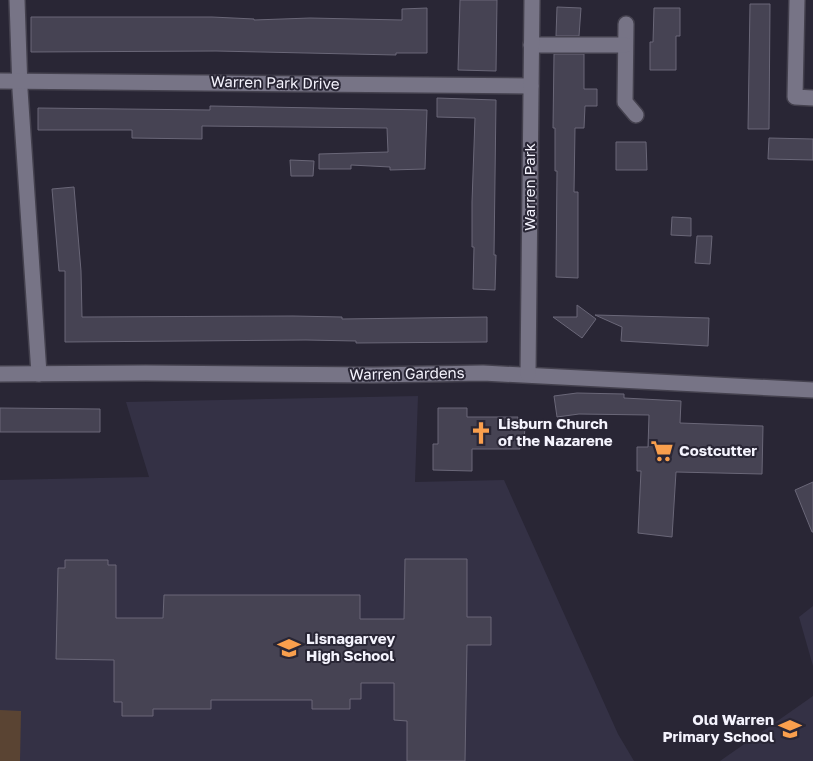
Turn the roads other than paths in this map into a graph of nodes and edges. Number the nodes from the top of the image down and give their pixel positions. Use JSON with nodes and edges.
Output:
{"nodes":[{"id":1,"x":17,"y":0,"type":"edge"},
{"id":2,"x":532,"y":0,"type":"edge"},
{"id":3,"x":797,"y":0,"type":"edge"},
{"id":4,"x":626,"y":24,"type":"dead end"},
{"id":5,"x":531,"y":45,"type":"junction"},
{"id":6,"x":626,"y":45,"type":"junction"},
{"id":7,"x":0,"y":81,"type":"edge"},
{"id":8,"x":20,"y":81,"type":"junction"},
{"id":9,"x":531,"y":86,"type":"junction"},
{"id":10,"x":813,"y":98,"type":"edge"},
{"id":11,"x":636,"y":115,"type":"dead end"},
{"id":12,"x":0,"y":374,"type":"edge"},
{"id":13,"x":39,"y":374,"type":"junction"},
{"id":14,"x":528,"y":374,"type":"junction"},
{"id":15,"x":813,"y":390,"type":"edge"}],
"edges":[{"from":1,"to":8,"type":"street"},
{"from":2,"to":5,"type":"street","name":"Warren Park"},
{"from":3,"to":10,"type":"street"},
{"from":4,"to":6,"type":"street"},
{"from":5,"to":6,"type":"street"},
{"from":5,"to":9,"type":"street","name":"Warren Park"},
{"from":6,"to":11,"type":"street"},
{"from":7,"to":8,"type":"street","name":"Warren Park Drive"},
{"from":8,"to":9,"type":"street","name":"Warren Park Drive"},
{"from":8,"to":13,"type":"street"},
{"from":9,"to":14,"type":"street","name":"Warren Park"},
{"from":12,"to":13,"type":"street","name":"Warren Gardens"},
{"from":13,"to":14,"type":"street","name":"Warren Gardens"},
{"from":14,"to":15,"type":"street","name":"Warren Gardens"}]}
